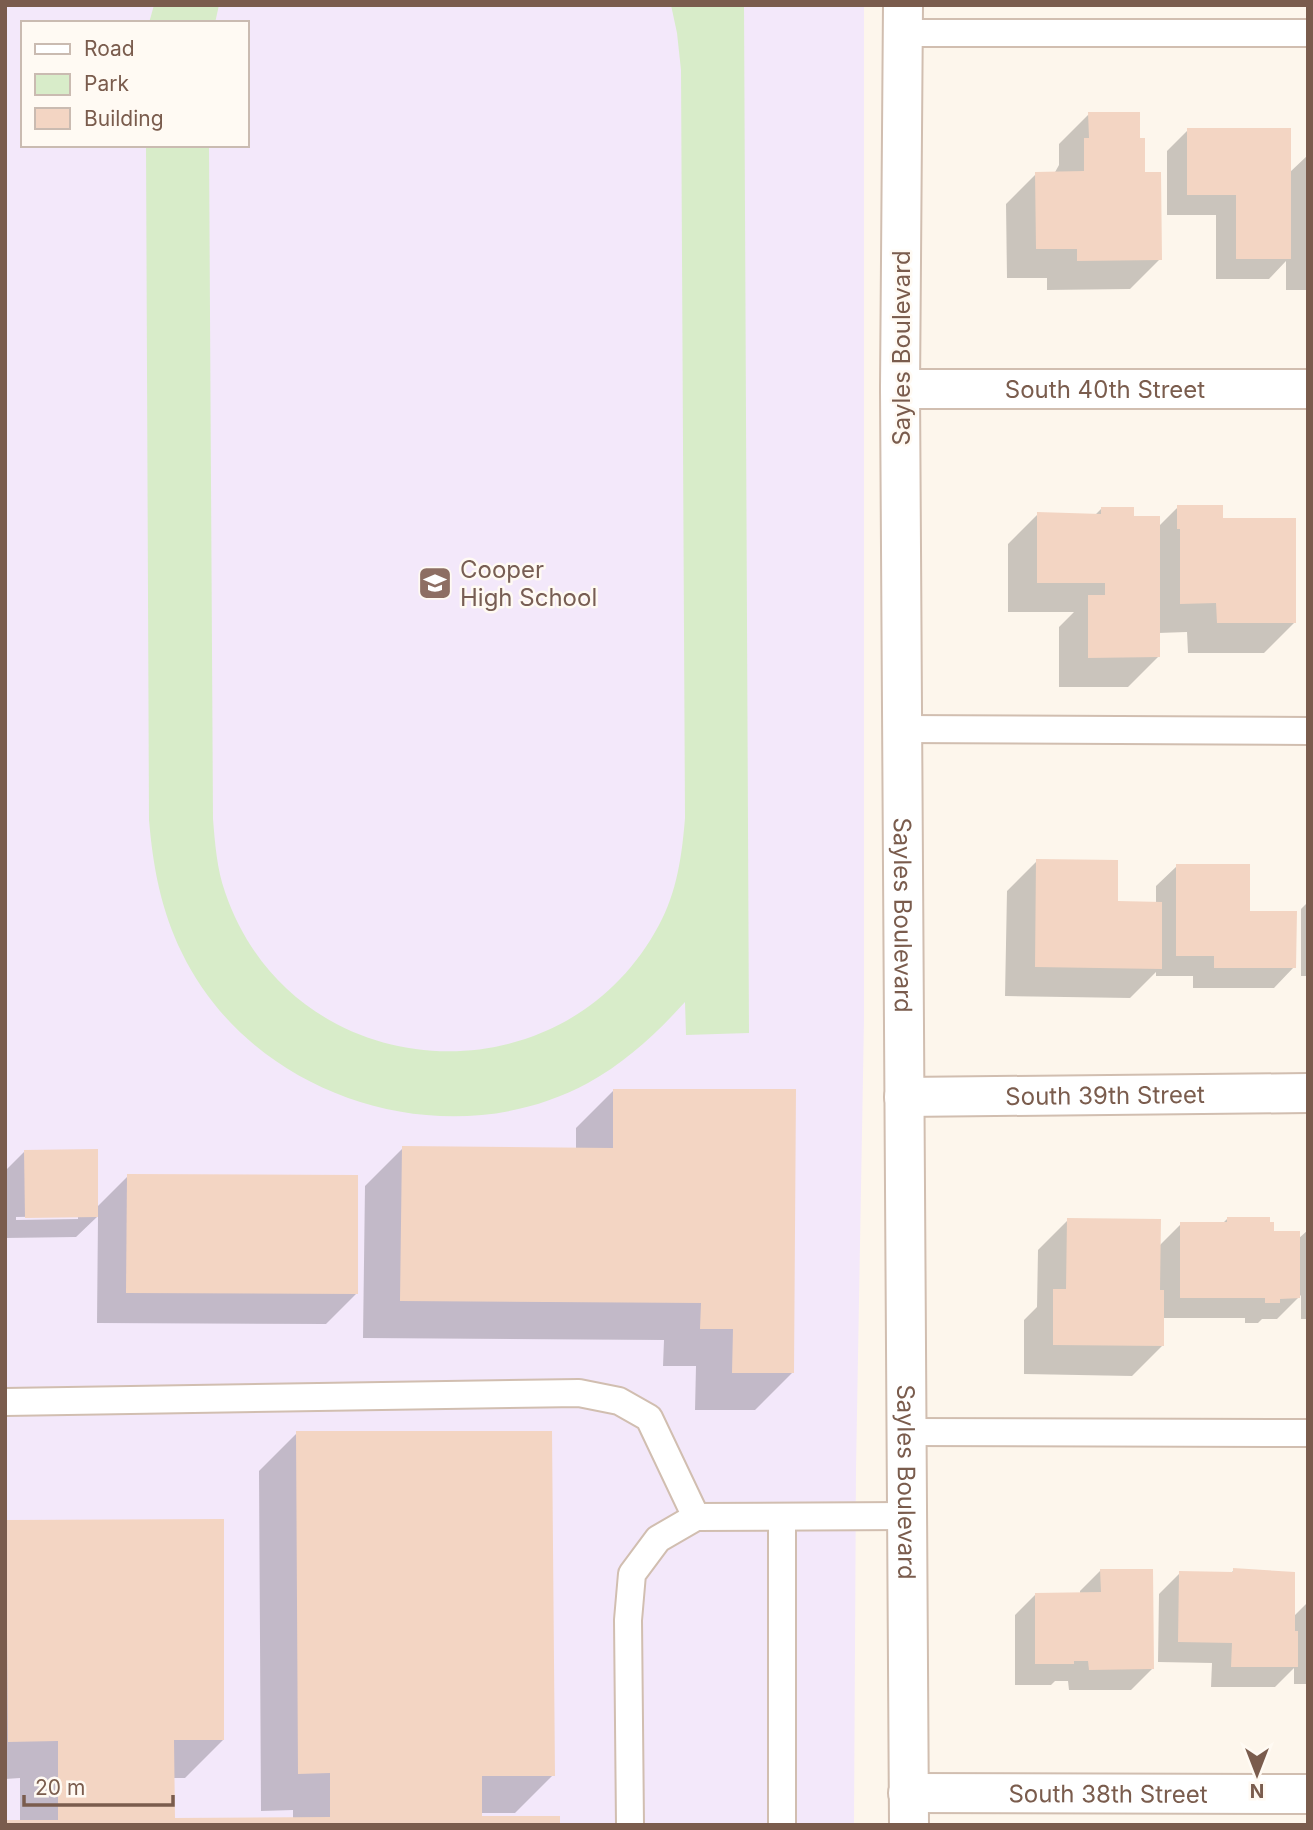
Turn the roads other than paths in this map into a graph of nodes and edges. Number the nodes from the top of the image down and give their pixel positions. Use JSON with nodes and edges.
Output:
{"nodes":[{"id":1,"x":903,"y":19,"type":"edge"},
{"id":2,"x":1308,"y":33,"type":"edge"},
{"id":3,"x":900,"y":389,"type":"junction"},
{"id":4,"x":1308,"y":389,"type":"edge"},
{"id":5,"x":902,"y":729,"type":"junction"},
{"id":6,"x":1308,"y":731,"type":"edge"},
{"id":7,"x":1308,"y":1093,"type":"edge"},
{"id":8,"x":904,"y":1097,"type":"junction"},
{"id":9,"x":5,"y":1402,"type":"edge"},
{"id":10,"x":906,"y":1432,"type":"junction"},
{"id":11,"x":1308,"y":1433,"type":"edge"},
{"id":12,"x":906,"y":1516,"type":"junction"},
{"id":13,"x":696,"y":1517,"type":"junction"},
{"id":14,"x":782,"y":1517,"type":"junction"},
{"id":15,"x":1308,"y":1794,"type":"edge"},
{"id":16,"x":908,"y":1809,"type":"edge"},
{"id":17,"x":630,"y":1825,"type":"edge"},
{"id":18,"x":782,"y":1825,"type":"edge"}],
"edges":[{"from":1,"to":2,"type":"lane"},
{"from":1,"to":3,"type":"street","name":"Sayles Boulevard"},
{"from":3,"to":4,"type":"street","name":"South 40th Street"},
{"from":3,"to":5,"type":"street","name":"Sayles Boulevard"},
{"from":5,"to":6,"type":"lane"},
{"from":5,"to":8,"type":"street","name":"Sayles Boulevard"},
{"from":7,"to":8,"type":"street","name":"South 39th Street"},
{"from":8,"to":10,"type":"street","name":"Sayles Boulevard"},
{"from":9,"to":13,"type":"lane"},
{"from":10,"to":11,"type":"lane"},
{"from":10,"to":12,"type":"street","name":"Sayles Boulevard"},
{"from":12,"to":14,"type":"lane"},
{"from":12,"to":16,"type":"street","name":"Sayles Boulevard"},
{"from":13,"to":14,"type":"lane"},
{"from":13,"to":17,"type":"lane"},
{"from":14,"to":18,"type":"lane"},
{"from":15,"to":16,"type":"street","name":"South 38th Street"}]}
